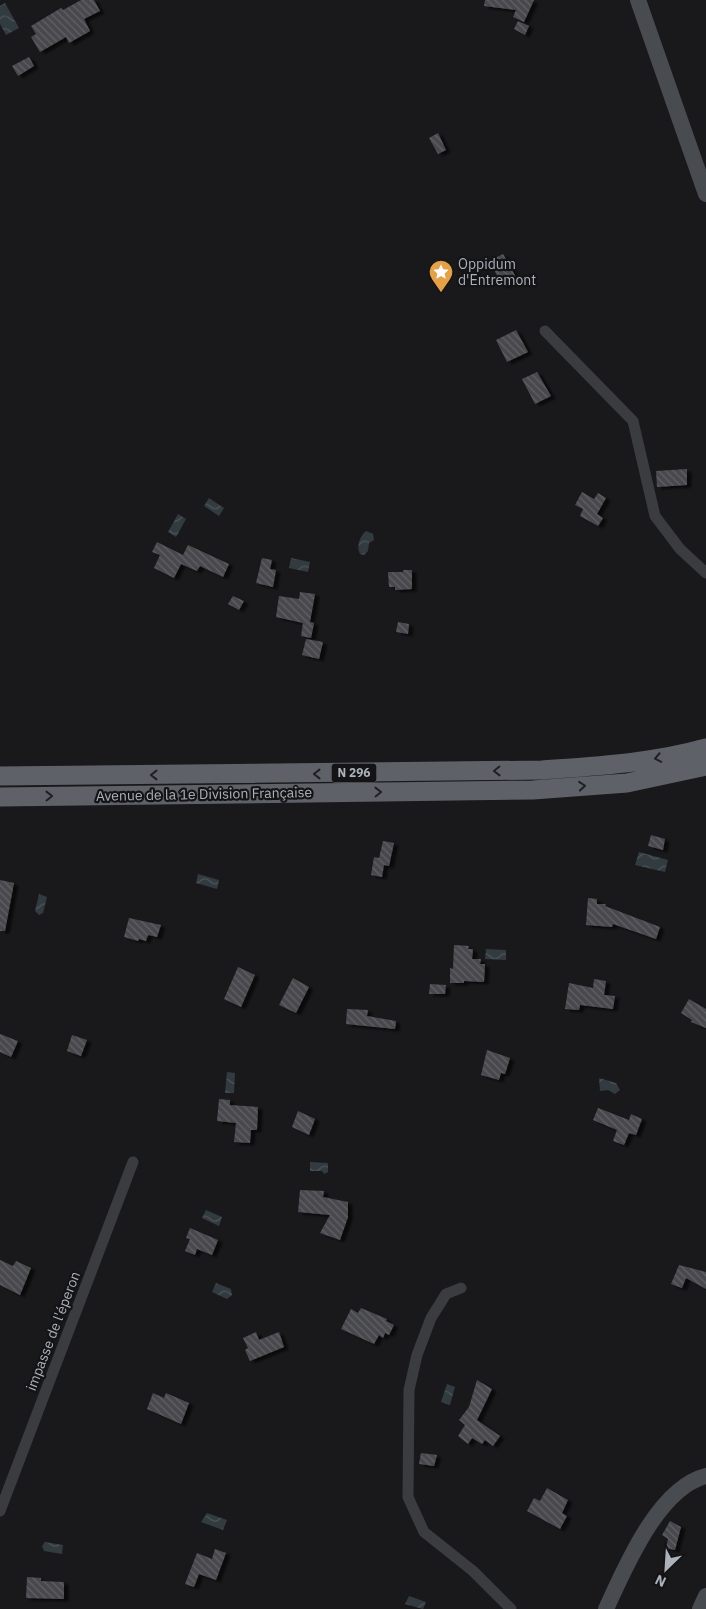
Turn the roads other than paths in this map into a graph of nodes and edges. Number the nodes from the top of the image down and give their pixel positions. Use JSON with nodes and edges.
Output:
{"nodes":[{"id":1,"x":638,"y":0,"type":"edge"},
{"id":2,"x":648,"y":0,"type":"edge"},
{"id":3,"x":706,"y":167,"type":"edge"},
{"id":4,"x":706,"y":194,"type":"edge"},
{"id":5,"x":545,"y":331,"type":"dead end"},
{"id":6,"x":706,"y":573,"type":"edge"},
{"id":7,"x":706,"y":748,"type":"edge"},
{"id":8,"x":706,"y":766,"type":"edge"},
{"id":9,"x":0,"y":776,"type":"edge"},
{"id":10,"x":0,"y":797,"type":"edge"},
{"id":11,"x":133,"y":1162,"type":"dead end"},
{"id":12,"x":461,"y":1288,"type":"dead end"},
{"id":13,"x":704,"y":1476,"type":"edge"},
{"id":14,"x":0,"y":1511,"type":"edge"},
{"id":15,"x":706,"y":1596,"type":"edge"},
{"id":16,"x":511,"y":1609,"type":"edge"},
{"id":17,"x":606,"y":1609,"type":"edge"},
{"id":18,"x":700,"y":1609,"type":"edge"}],
"edges":[{"from":1,"to":4,"type":"main road"},
{"from":2,"to":3,"type":"main road"},
{"from":5,"to":6,"type":"street"},
{"from":7,"to":9,"type":"highway","name":"Avenue de la 1e Division Française","number":"N 296","one_way":true},
{"from":10,"to":8,"type":"highway","name":"Avenue de la 1e Division Française","number":"N 296","one_way":true},
{"from":11,"to":14,"type":"street","name":"impasse de l'éperon"},
{"from":12,"to":16,"type":"street"},
{"from":13,"to":17,"type":"main road"},
{"from":15,"to":18,"type":"main road"}]}
